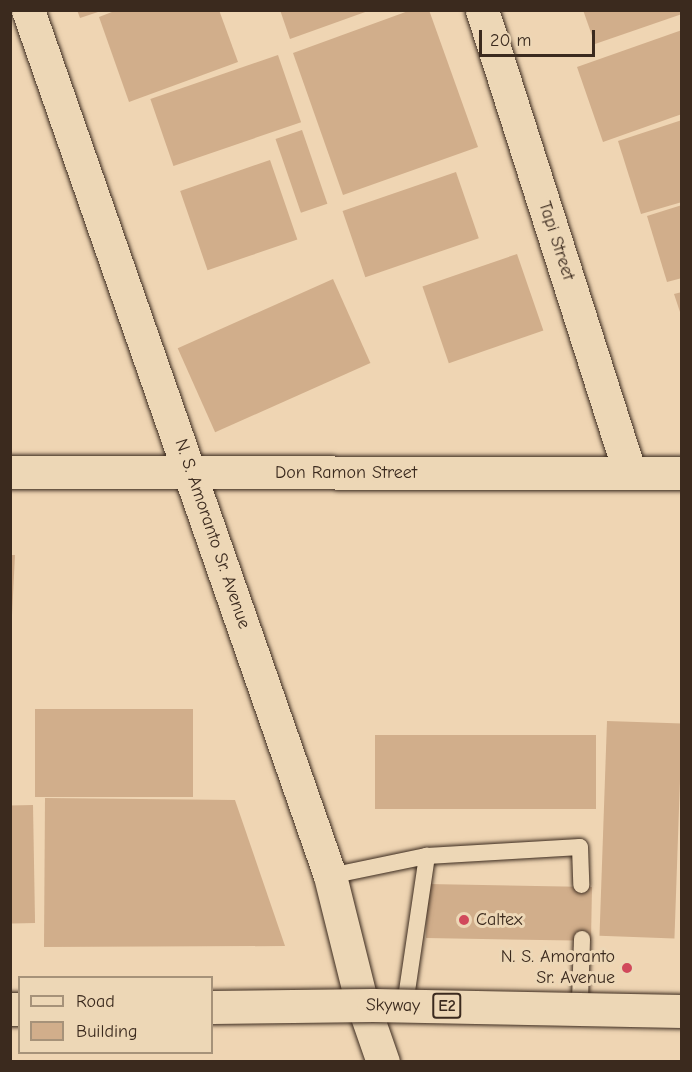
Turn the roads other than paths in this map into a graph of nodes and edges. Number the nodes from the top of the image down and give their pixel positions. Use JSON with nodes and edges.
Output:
{"nodes":[{"id":1,"x":28,"y":10,"type":"edge"},
{"id":2,"x":482,"y":10,"type":"edge"},
{"id":3,"x":630,"y":471,"type":"junction"},
{"id":4,"x":10,"y":472,"type":"edge"},
{"id":5,"x":681,"y":473,"type":"edge"},
{"id":6,"x":192,"y":475,"type":"junction"},
{"id":7,"x":427,"y":856,"type":"junction"},
{"id":8,"x":330,"y":876,"type":"junction"},
{"id":9,"x":581,"y":885,"type":"dead end"},
{"id":10,"x":582,"y":939,"type":"dead end"},
{"id":11,"x":406,"y":998,"type":"dead end"},
{"id":12,"x":580,"y":1000,"type":"dead end"},
{"id":13,"x":213,"y":1007,"type":"edge"},
{"id":14,"x":681,"y":1011,"type":"edge"},
{"id":15,"x":383,"y":1062,"type":"edge"}],
"edges":[{"from":1,"to":6,"type":"main road","name":"N. S. Amoranto Sr. Avenue"},
{"from":2,"to":3,"type":"main road","name":"Tapi Street"},
{"from":3,"to":5,"type":"main road","name":"Don Ramon Street"},
{"from":3,"to":6,"type":"main road","name":"Don Ramon Street"},
{"from":4,"to":6,"type":"main road","name":"Don Ramon Street"},
{"from":6,"to":8,"type":"main road","name":"N. S. Amoranto Sr. Avenue"},
{"from":7,"to":8,"type":"lane"},
{"from":7,"to":9,"type":"lane"},
{"from":7,"to":11,"type":"lane"},
{"from":8,"to":15,"type":"main road","name":"N. S. Amoranto Sr. Avenue"},
{"from":10,"to":12,"type":"lane"},
{"from":13,"to":14,"type":"main road","name":"Skyway","number":"E2","bridge":true}]}
